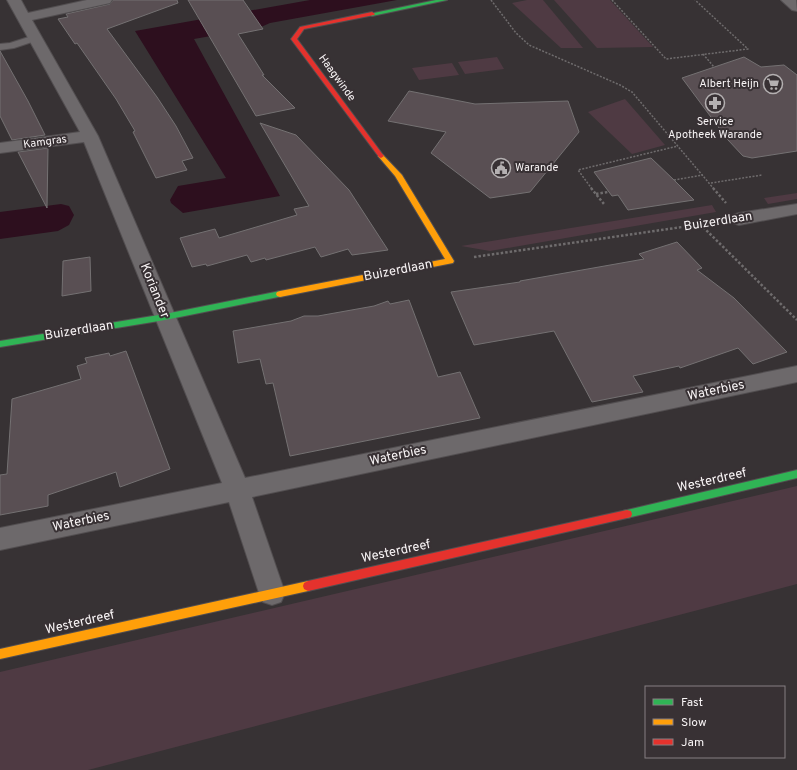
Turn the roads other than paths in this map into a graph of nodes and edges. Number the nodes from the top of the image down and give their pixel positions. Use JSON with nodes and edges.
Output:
{"nodes":[{"id":1,"x":105,"y":0,"type":"edge"},
{"id":2,"x":444,"y":0,"type":"edge"},
{"id":3,"x":788,"y":0,"type":"edge"},
{"id":4,"x":13,"y":6,"type":"edge"},
{"id":5,"x":797,"y":7,"type":"edge"},
{"id":6,"x":35,"y":38,"type":"junction"},
{"id":7,"x":0,"y":47,"type":"edge"},
{"id":8,"x":90,"y":136,"type":"junction"},
{"id":9,"x":0,"y":148,"type":"edge"},
{"id":10,"x":797,"y":209,"type":"edge"},
{"id":11,"x":739,"y":219,"type":"road end"},
{"id":12,"x":450,"y":261,"type":"joint"},
{"id":13,"x":165,"y":317,"type":"junction"},
{"id":14,"x":0,"y":344,"type":"edge"},
{"id":15,"x":797,"y":374,"type":"edge"},
{"id":16,"x":797,"y":474,"type":"edge"},
{"id":17,"x":237,"y":489,"type":"junction"},
{"id":18,"x":0,"y":539,"type":"edge"},
{"id":19,"x":272,"y":593,"type":"junction"},
{"id":20,"x":0,"y":654,"type":"edge"}],
"edges":[{"from":1,"to":4,"type":"street"},
{"from":2,"to":12,"type":"street","name":"Haagwinde"},
{"from":3,"to":5,"type":"street"},
{"from":4,"to":6,"type":"street","name":"Koriander"},
{"from":6,"to":7,"type":"lane"},
{"from":6,"to":8,"type":"street","name":"Koriander"},
{"from":8,"to":9,"type":"street","name":"Kamgras"},
{"from":8,"to":13,"type":"street","name":"Koriander"},
{"from":10,"to":11,"type":"street","name":"Buizerdlaan"},
{"from":12,"to":13,"type":"street","name":"Buizerdlaan"},
{"from":13,"to":14,"type":"street","name":"Buizerdlaan"},
{"from":13,"to":17,"type":"street","name":"Koriander"},
{"from":15,"to":17,"type":"street","name":"Waterbies"},
{"from":16,"to":19,"type":"street","name":"Westerdreef"},
{"from":17,"to":18,"type":"street","name":"Waterbies"},
{"from":17,"to":19,"type":"street","name":"Koriander"},
{"from":19,"to":20,"type":"street","name":"Westerdreef"}]}
